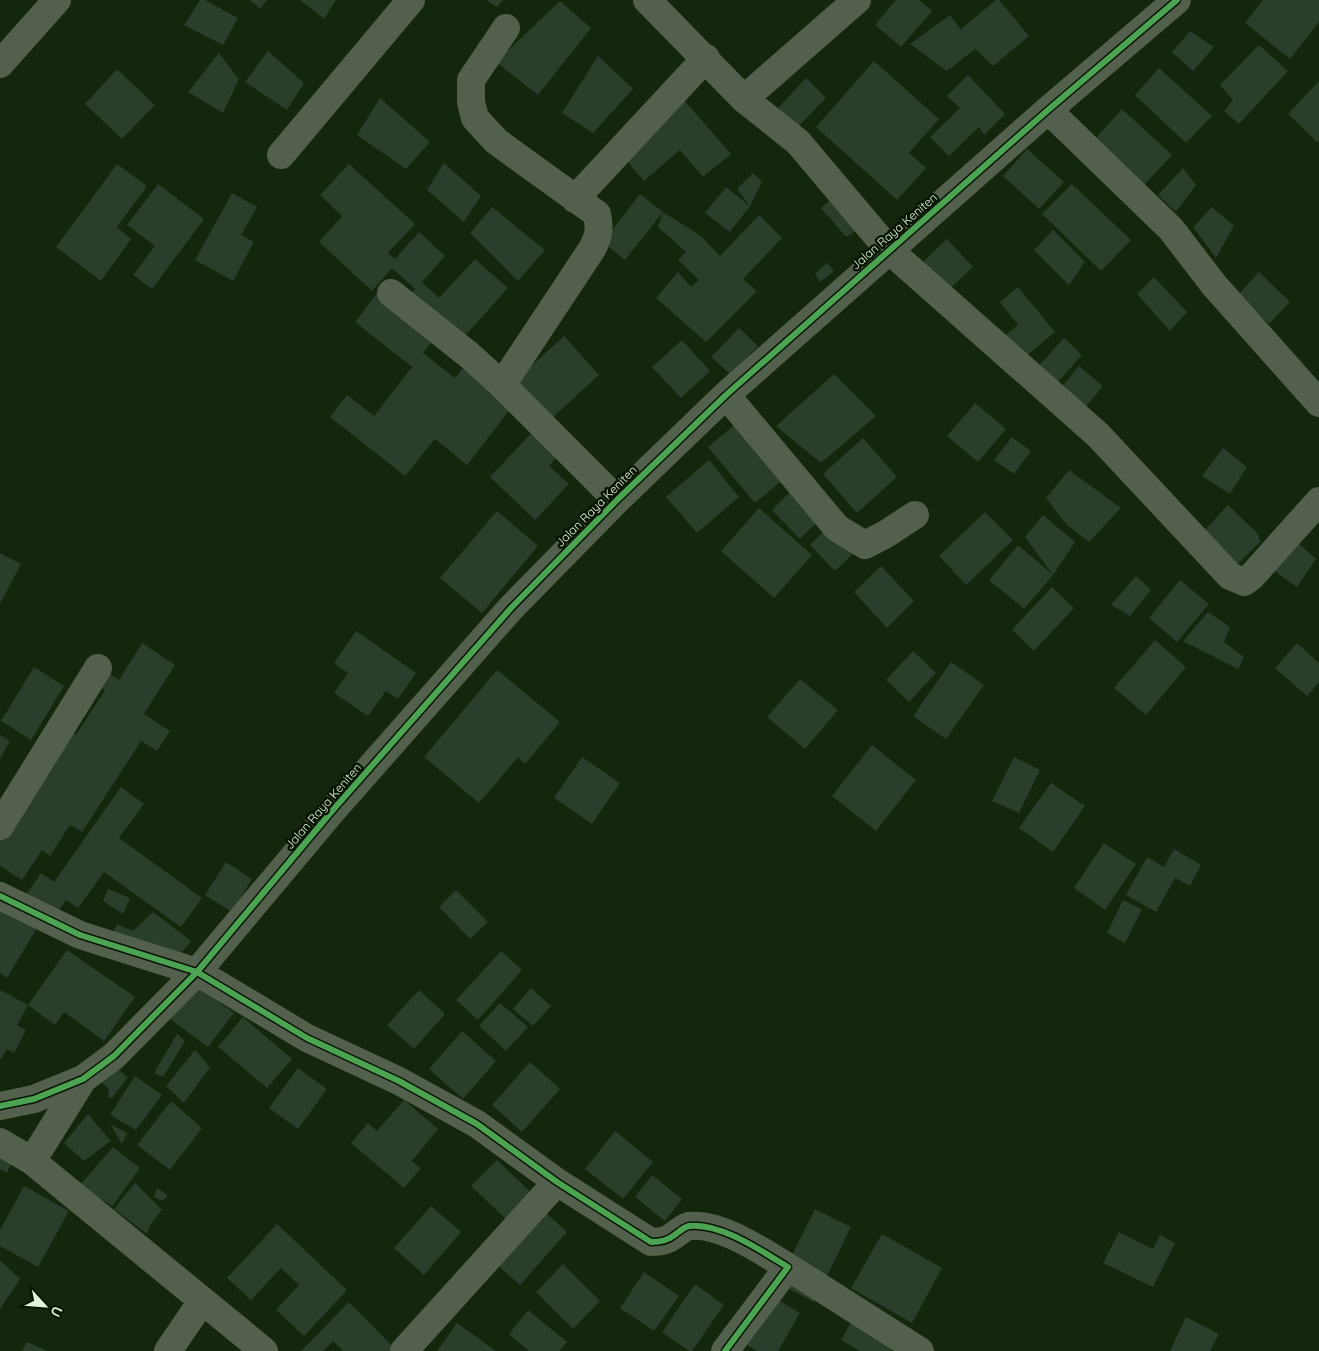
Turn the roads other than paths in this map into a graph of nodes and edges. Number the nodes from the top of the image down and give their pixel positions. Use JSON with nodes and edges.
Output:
{"nodes":[{"id":1,"x":56,"y":0,"type":"edge"},
{"id":2,"x":411,"y":0,"type":"edge"},
{"id":3,"x":648,"y":0,"type":"edge"},
{"id":4,"x":856,"y":0,"type":"edge"},
{"id":5,"x":1177,"y":0,"type":"edge"},
{"id":6,"x":506,"y":28,"type":"dead end"},
{"id":7,"x":706,"y":58,"type":"junction"},
{"id":8,"x":0,"y":64,"type":"edge"},
{"id":9,"x":744,"y":99,"type":"junction"},
{"id":10,"x":1048,"y":110,"type":"junction"},
{"id":11,"x":281,"y":155,"type":"dead end"},
{"id":12,"x":575,"y":199,"type":"junction"},
{"id":13,"x":889,"y":250,"type":"junction"},
{"id":14,"x":391,"y":293,"type":"dead end"},
{"id":15,"x":502,"y":385,"type":"junction"},
{"id":16,"x":726,"y":395,"type":"junction"},
{"id":17,"x":1319,"y":403,"type":"edge"},
{"id":18,"x":617,"y":500,"type":"junction"},
{"id":19,"x":1319,"y":501,"type":"edge"},
{"id":20,"x":915,"y":516,"type":"dead end"},
{"id":21,"x":98,"y":668,"type":"dead end"},
{"id":22,"x":0,"y":826,"type":"edge"},
{"id":23,"x":0,"y":896,"type":"edge"},
{"id":24,"x":197,"y":972,"type":"junction"},
{"id":25,"x":83,"y":1079,"type":"junction"},
{"id":26,"x":0,"y":1106,"type":"edge"},
{"id":27,"x":0,"y":1142,"type":"edge"},
{"id":28,"x":32,"y":1161,"type":"junction"},
{"id":29,"x":557,"y":1182,"type":"junction"},
{"id":30,"x":788,"y":1267,"type":"junction"},
{"id":31,"x":202,"y":1301,"type":"junction"},
{"id":32,"x":168,"y":1351,"type":"edge"},
{"id":33,"x":264,"y":1351,"type":"edge"},
{"id":34,"x":404,"y":1351,"type":"edge"},
{"id":35,"x":725,"y":1351,"type":"edge"},
{"id":36,"x":920,"y":1351,"type":"edge"}],
"edges":[{"from":1,"to":8,"type":"street"},
{"from":2,"to":11,"type":"street"},
{"from":3,"to":7,"type":"street"},
{"from":4,"to":9,"type":"street"},
{"from":5,"to":10,"type":"street","name":"Jalan Raya Keniten"},
{"from":6,"to":12,"type":"street"},
{"from":7,"to":9,"type":"street"},
{"from":7,"to":12,"type":"street"},
{"from":9,"to":13,"type":"street"},
{"from":10,"to":13,"type":"street","name":"Jalan Raya Keniten"},
{"from":10,"to":17,"type":"street"},
{"from":12,"to":15,"type":"street"},
{"from":13,"to":16,"type":"street","name":"Jalan Raya Keniten"},
{"from":13,"to":19,"type":"street"},
{"from":14,"to":15,"type":"street"},
{"from":15,"to":18,"type":"street"},
{"from":16,"to":18,"type":"street","name":"Jalan Raya Keniten"},
{"from":16,"to":20,"type":"street"},
{"from":18,"to":24,"type":"street","name":"Jalan Raya Keniten"},
{"from":21,"to":22,"type":"street"},
{"from":23,"to":24,"type":"street"},
{"from":24,"to":25,"type":"street","name":"Jalan Raya Keniten"},
{"from":24,"to":29,"type":"street"},
{"from":25,"to":26,"type":"street"},
{"from":25,"to":28,"type":"street"},
{"from":27,"to":28,"type":"street"},
{"from":28,"to":31,"type":"street"},
{"from":29,"to":30,"type":"street"},
{"from":29,"to":34,"type":"street"},
{"from":30,"to":35,"type":"street"},
{"from":30,"to":36,"type":"street"},
{"from":31,"to":32,"type":"street"},
{"from":31,"to":33,"type":"street"}]}
